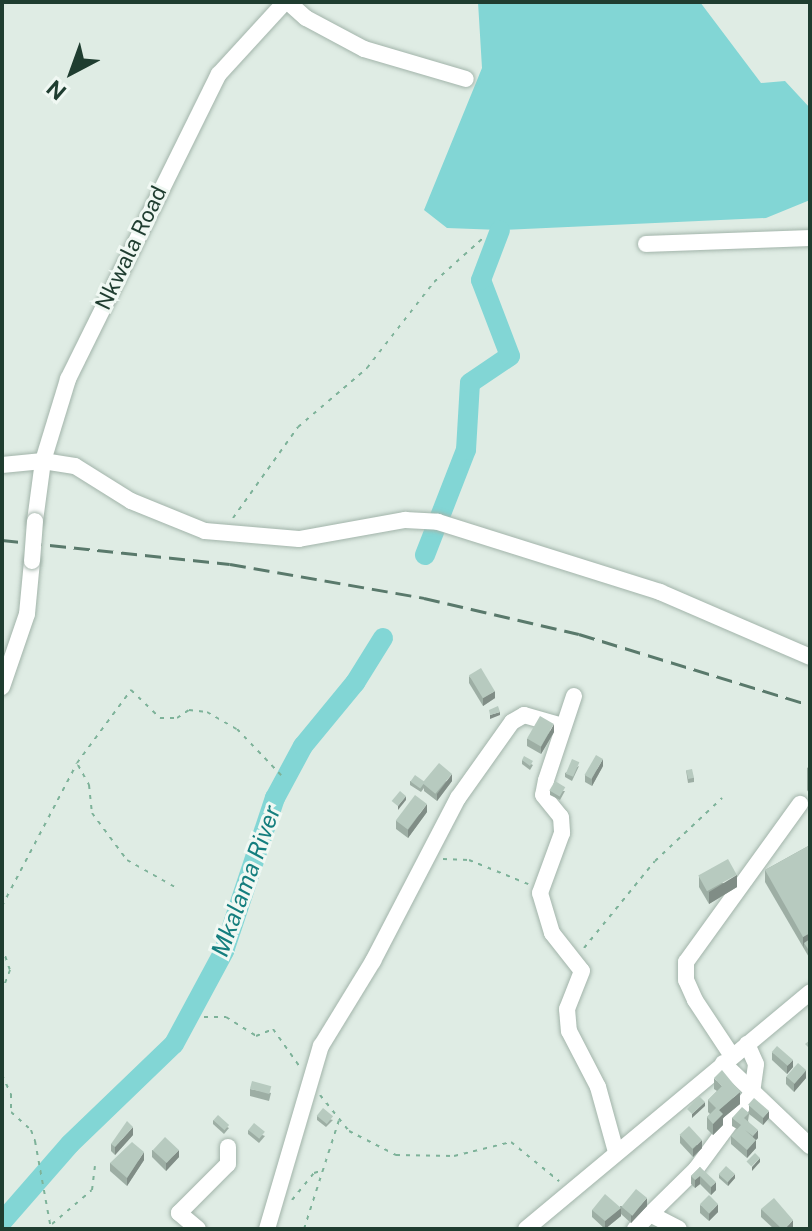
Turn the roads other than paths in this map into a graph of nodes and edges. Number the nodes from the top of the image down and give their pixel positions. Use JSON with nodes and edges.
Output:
{"nodes":[{"id":1,"x":286,"y":2,"type":"edge"},
{"id":2,"x":466,"y":79,"type":"dead end"},
{"id":3,"x":810,"y":238,"type":"edge"},
{"id":4,"x":646,"y":244,"type":"dead end"},
{"id":5,"x":43,"y":461,"type":"junction"},
{"id":6,"x":2,"y":465,"type":"edge"},
{"id":7,"x":810,"y":657,"type":"edge"},
{"id":8,"x":2,"y":687,"type":"edge"},
{"id":9,"x":574,"y":696,"type":"dead end"},
{"id":10,"x":562,"y":726,"type":"junction"},
{"id":11,"x":800,"y":804,"type":"dead end"},
{"id":12,"x":810,"y":992,"type":"edge"},
{"id":13,"x":747,"y":1044,"type":"junction"},
{"id":14,"x":727,"y":1060,"type":"junction"},
{"id":15,"x":752,"y":1093,"type":"junction"},
{"id":16,"x":810,"y":1146,"type":"edge"},
{"id":17,"x":228,"y":1147,"type":"dead end"},
{"id":18,"x":616,"y":1152,"type":"junction"},
{"id":19,"x":652,"y":1215,"type":"junction"},
{"id":20,"x":198,"y":1229,"type":"edge"},
{"id":21,"x":267,"y":1229,"type":"edge"},
{"id":22,"x":526,"y":1229,"type":"edge"},
{"id":23,"x":635,"y":1229,"type":"edge"},
{"id":24,"x":679,"y":1229,"type":"edge"}],
"edges":[{"from":1,"to":2,"type":"street"},
{"from":1,"to":5,"type":"street","name":"Nkwala Road"},
{"from":3,"to":4,"type":"street"},
{"from":5,"to":6,"type":"street"},
{"from":5,"to":7,"type":"street"},
{"from":5,"to":8,"type":"street","name":"Nkwala Road","bridge":true},
{"from":9,"to":10,"type":"street"},
{"from":10,"to":18,"type":"street"},
{"from":10,"to":21,"type":"street"},
{"from":11,"to":14,"type":"street"},
{"from":12,"to":13,"type":"street"},
{"from":13,"to":14,"type":"street"},
{"from":13,"to":15,"type":"street"},
{"from":14,"to":15,"type":"street"},
{"from":14,"to":18,"type":"street"},
{"from":15,"to":16,"type":"street"},
{"from":15,"to":19,"type":"street"},
{"from":17,"to":20,"type":"street"},
{"from":18,"to":22,"type":"street"},
{"from":19,"to":23,"type":"street"},
{"from":19,"to":24,"type":"street"}]}
